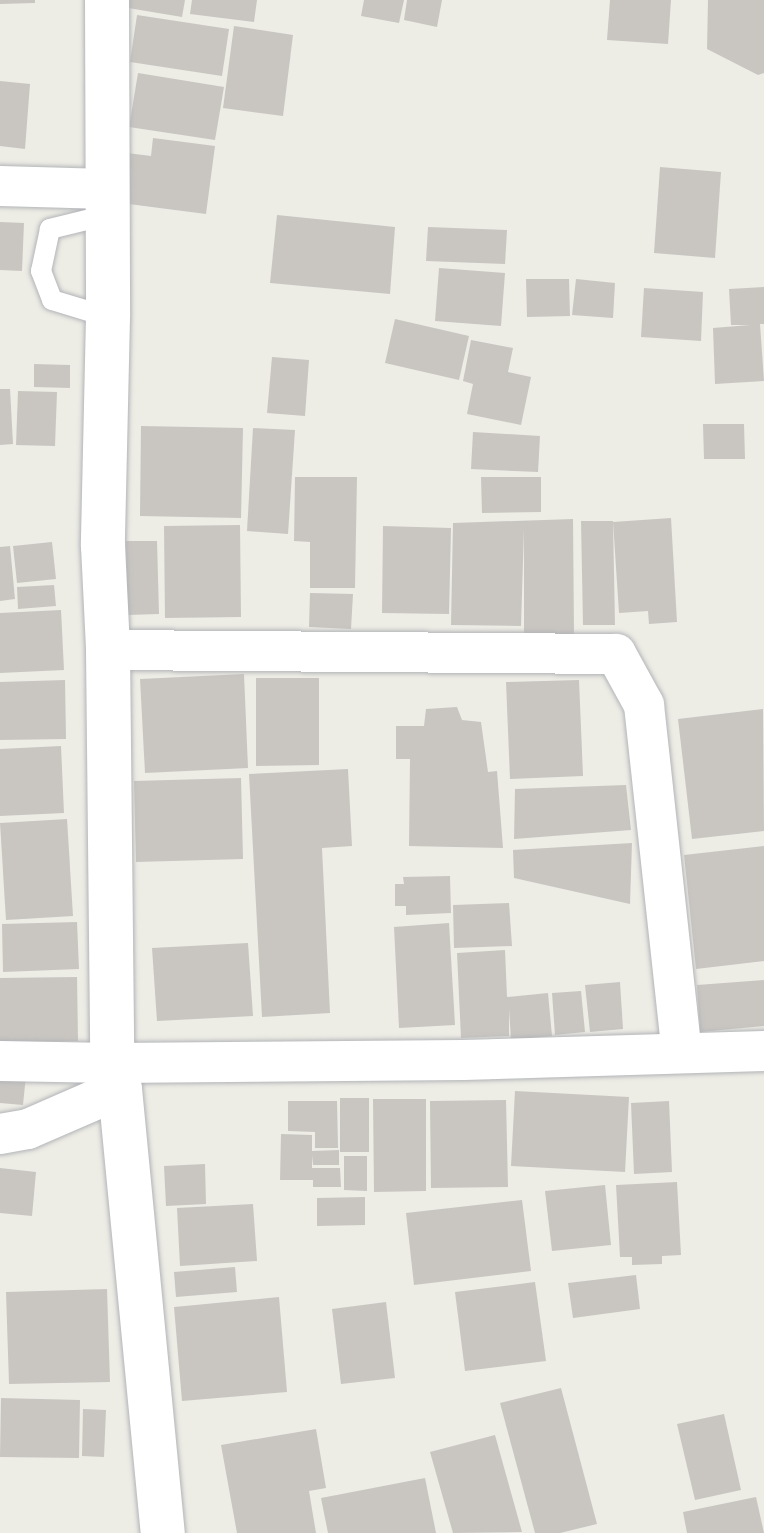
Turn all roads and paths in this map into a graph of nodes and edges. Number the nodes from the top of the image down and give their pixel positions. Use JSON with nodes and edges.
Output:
{"nodes":[{"id":1,"x":107,"y":0,"type":"edge"},
{"id":2,"x":0,"y":186,"type":"edge"},
{"id":3,"x":107,"y":202,"type":"junction"},
{"id":4,"x":108,"y":317,"type":"junction"},
{"id":5,"x":108,"y":650,"type":"junction"},
{"id":6,"x":764,"y":1051,"type":"edge"},
{"id":7,"x":682,"y":1052,"type":"junction"},
{"id":8,"x":0,"y":1061,"type":"edge"},
{"id":9,"x":116,"y":1076,"type":"junction"},
{"id":10,"x":0,"y":1134,"type":"edge"},
{"id":11,"x":163,"y":1533,"type":"edge"}],
"edges":[{"from":1,"to":3,"type":"street"},
{"from":2,"to":3,"type":"street"},
{"from":3,"to":4,"type":"street"},
{"from":3,"to":4,"type":"lane"},
{"from":4,"to":5,"type":"street"},
{"from":5,"to":7,"type":"street"},
{"from":5,"to":9,"type":"street"},
{"from":6,"to":7,"type":"street"},
{"from":7,"to":9,"type":"street"},
{"from":8,"to":9,"type":"street"},
{"from":9,"to":10,"type":"street"},
{"from":9,"to":11,"type":"street"}]}
